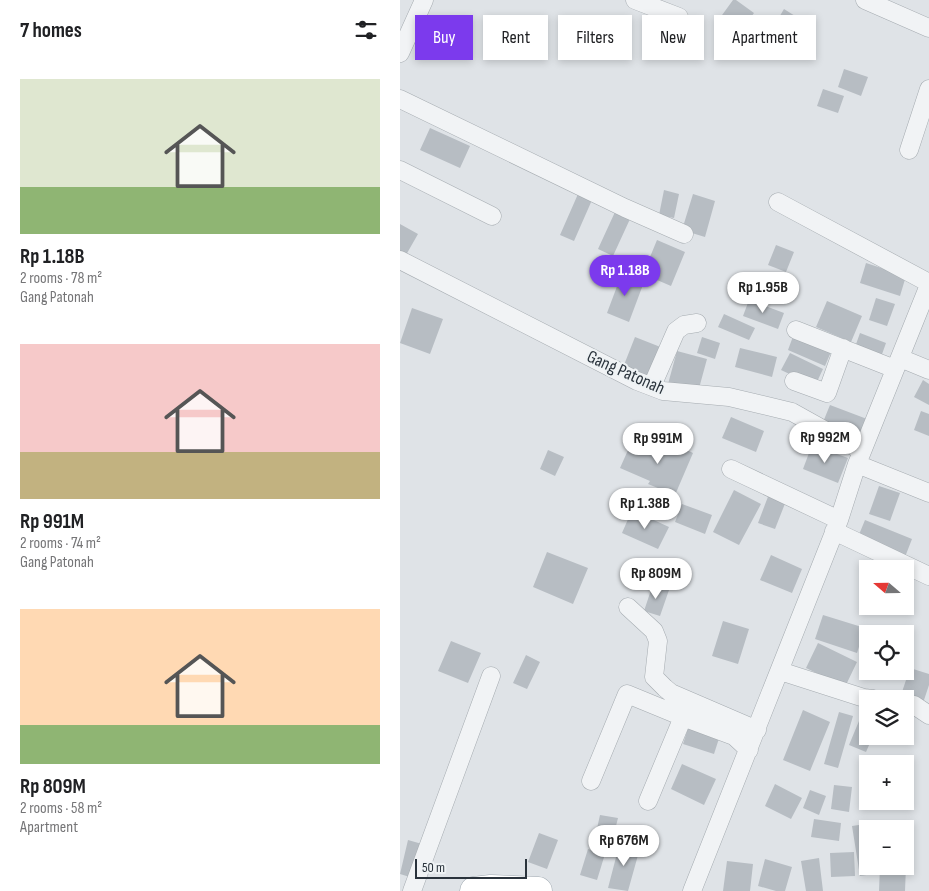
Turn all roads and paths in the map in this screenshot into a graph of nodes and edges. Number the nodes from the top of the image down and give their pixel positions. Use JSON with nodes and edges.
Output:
{"nodes":[{"id":1,"x":424,"y":0,"type":"edge"},
{"id":2,"x":635,"y":0,"type":"edge"},
{"id":3,"x":865,"y":0,"type":"edge"},
{"id":4,"x":674,"y":15,"type":"edge"},
{"id":5,"x":929,"y":28,"type":"edge"},
{"id":6,"x":400,"y":53,"type":"edge"},
{"id":7,"x":929,"y":89,"type":"edge"},
{"id":8,"x":400,"y":99,"type":"edge"},
{"id":9,"x":909,"y":150,"type":"dead end"},
{"id":10,"x":400,"y":170,"type":"edge"},
{"id":11,"x":778,"y":202,"type":"dead end"},
{"id":12,"x":492,"y":216,"type":"dead end"},
{"id":13,"x":684,"y":234,"type":"dead end"},
{"id":14,"x":400,"y":260,"type":"edge"},
{"id":15,"x":929,"y":284,"type":"edge"},
{"id":16,"x":924,"y":309,"type":"edge"},
{"id":17,"x":697,"y":323,"type":"dead end"},
{"id":18,"x":796,"y":330,"type":"dead end"},
{"id":19,"x":843,"y":348,"type":"junction"},
{"id":20,"x":897,"y":364,"type":"junction"},
{"id":21,"x":929,"y":370,"type":"edge"},
{"id":22,"x":794,"y":380,"type":"dead end"},
{"id":23,"x":652,"y":386,"type":"junction"},
{"id":24,"x":859,"y":458,"type":"junction"},
{"id":25,"x":730,"y":469,"type":"dead end"},
{"id":26,"x":929,"y":494,"type":"edge"},
{"id":27,"x":837,"y":526,"type":"junction"},
{"id":28,"x":929,"y":576,"type":"edge"},
{"id":29,"x":628,"y":607,"type":"dead end"},
{"id":30,"x":780,"y":671,"type":"junction"},
{"id":31,"x":490,"y":676,"type":"dead end"},
{"id":32,"x":859,"y":696,"type":"edge"},
{"id":33,"x":914,"y":705,"type":"edge"},
{"id":34,"x":929,"y":714,"type":"edge"},
{"id":35,"x":682,"y":717,"type":"junction"},
{"id":36,"x":757,"y":730,"type":"junction"},
{"id":37,"x":749,"y":750,"type":"junction"},
{"id":38,"x":591,"y":781,"type":"dead end"},
{"id":39,"x":648,"y":801,"type":"dead end"},
{"id":40,"x":412,"y":891,"type":"edge"},
{"id":41,"x":474,"y":891,"type":"edge"},
{"id":42,"x":538,"y":891,"type":"edge"},
{"id":43,"x":692,"y":891,"type":"edge"}],
"edges":[{"from":1,"to":6,"type":"street"},
{"from":2,"to":4,"type":"street"},
{"from":3,"to":5,"type":"street"},
{"from":7,"to":9,"type":"street"},
{"from":8,"to":13,"type":"street"},
{"from":10,"to":12,"type":"street"},
{"from":11,"to":15,"type":"street"},
{"from":14,"to":23,"type":"street","name":"Gang Patonah"},
{"from":15,"to":16,"type":"street"},
{"from":16,"to":20,"type":"street"},
{"from":17,"to":23,"type":"street"},
{"from":18,"to":19,"type":"street"},
{"from":19,"to":20,"type":"street"},
{"from":19,"to":22,"type":"street"},
{"from":20,"to":21,"type":"street"},
{"from":20,"to":24,"type":"street"},
{"from":23,"to":24,"type":"street","name":"Gang Patonah"},
{"from":24,"to":26,"type":"street","name":"Gang Patonah"},
{"from":24,"to":27,"type":"street"},
{"from":25,"to":27,"type":"street"},
{"from":27,"to":28,"type":"street"},
{"from":27,"to":30,"type":"street"},
{"from":29,"to":36,"type":"street"},
{"from":30,"to":32,"type":"street"},
{"from":30,"to":36,"type":"street"},
{"from":31,"to":40,"type":"street"},
{"from":33,"to":34,"type":"street"},
{"from":35,"to":37,"type":"street"},
{"from":35,"to":38,"type":"street"},
{"from":35,"to":39,"type":"street"},
{"from":36,"to":37,"type":"street"},
{"from":37,"to":43,"type":"street"},
{"from":41,"to":42,"type":"main road"}]}
